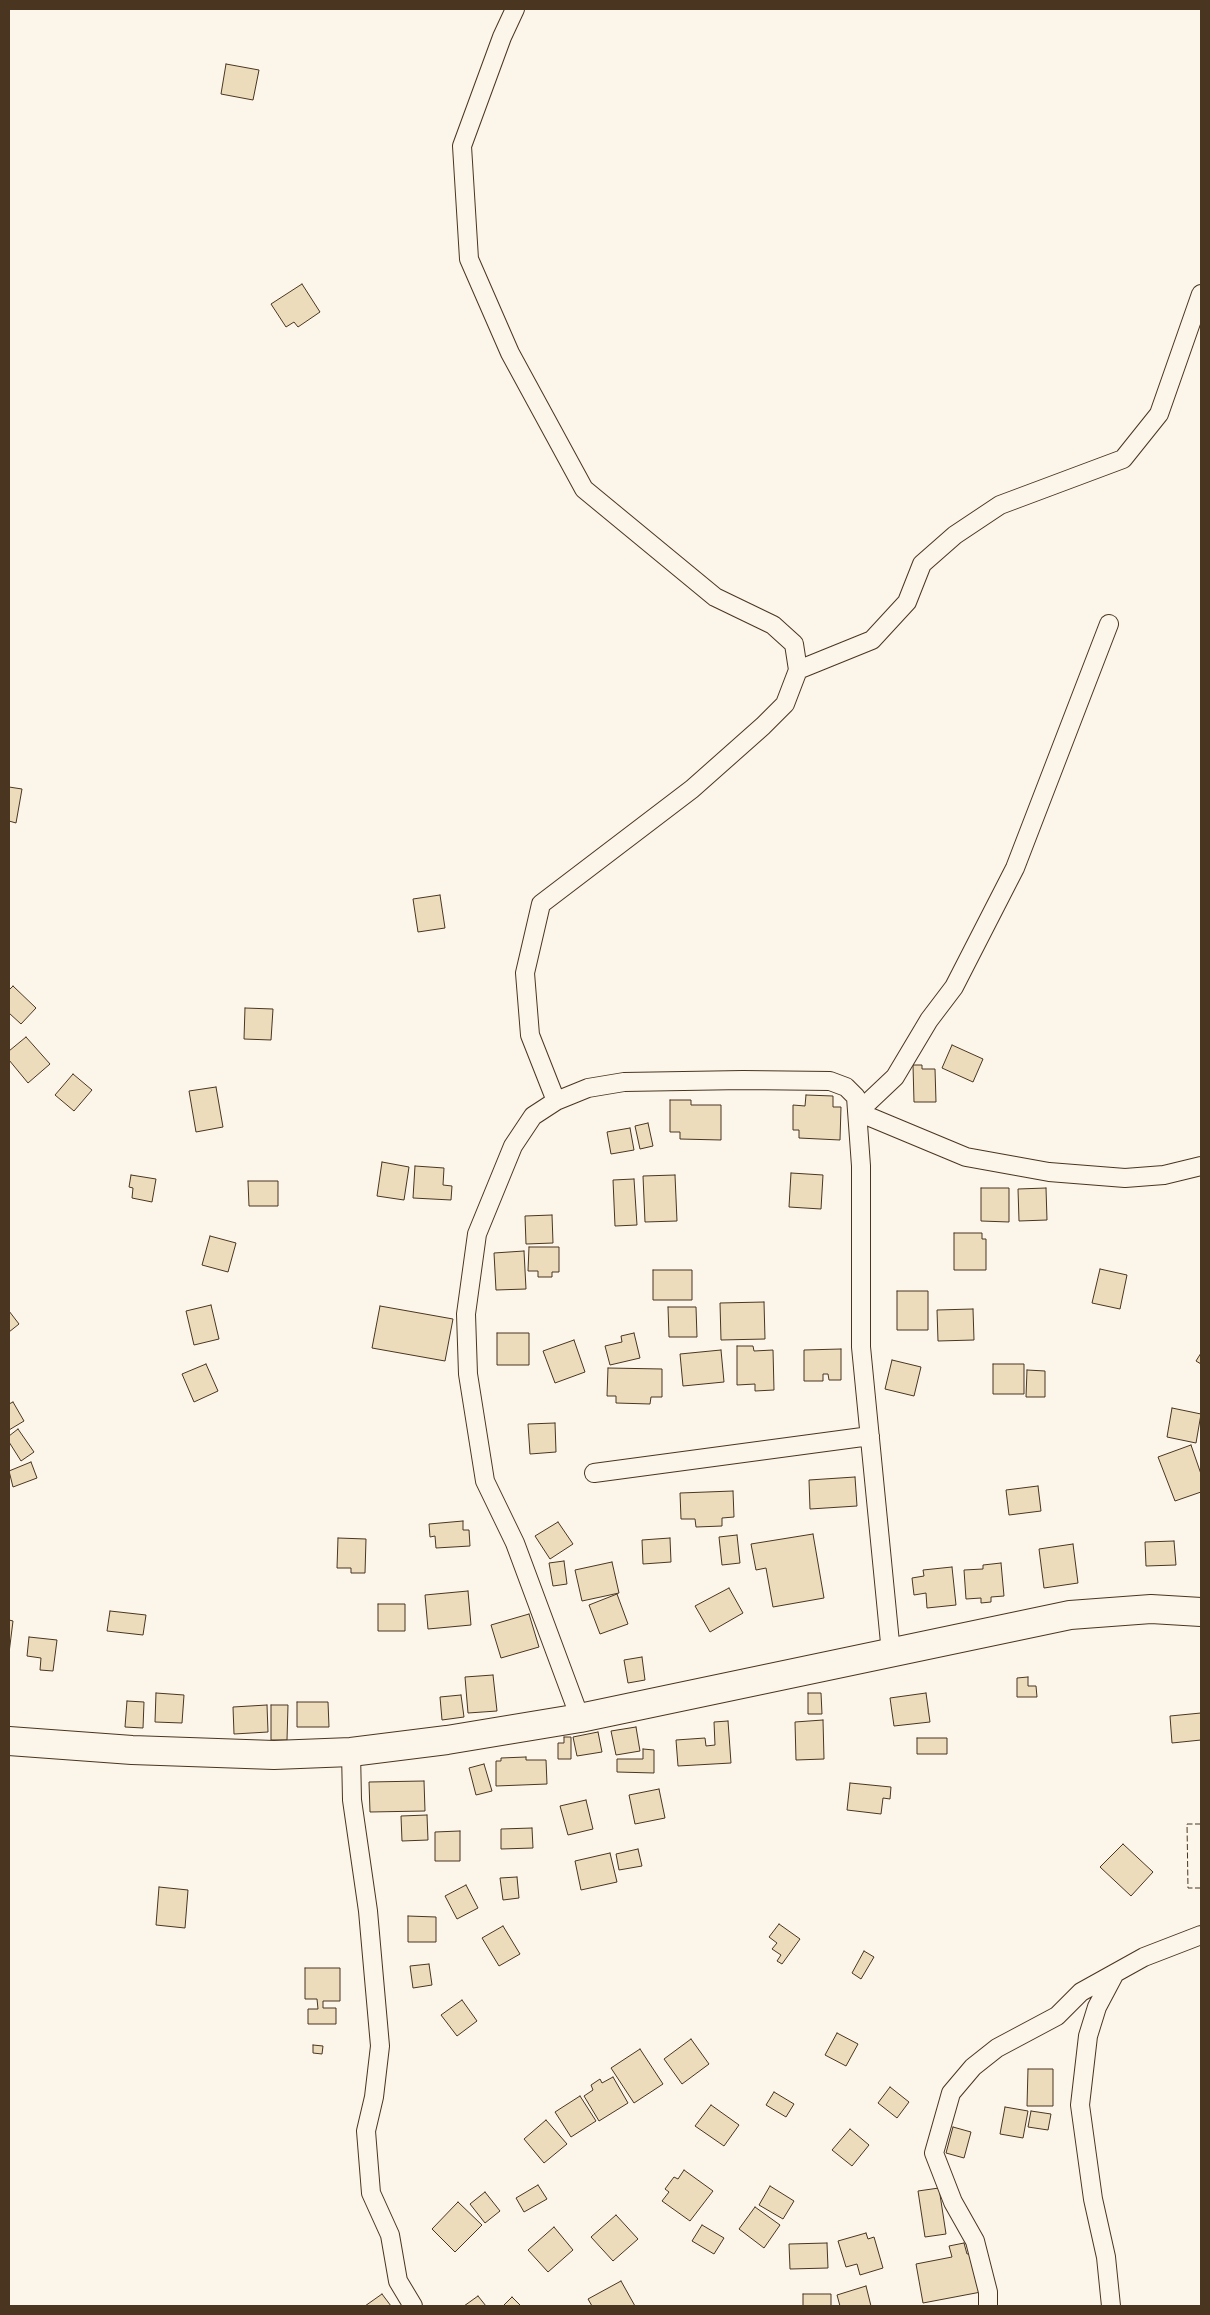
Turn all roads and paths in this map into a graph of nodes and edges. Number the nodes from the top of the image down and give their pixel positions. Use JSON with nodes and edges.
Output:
{"nodes":[{"id":1,"x":515,"y":9,"type":"edge"},
{"id":2,"x":1201,"y":294,"type":"edge"},
{"id":3,"x":1109,"y":624,"type":"dead end"},
{"id":4,"x":798,"y":670,"type":"junction"},
{"id":5,"x":556,"y":1101,"type":"junction"},
{"id":6,"x":858,"y":1112,"type":"junction"},
{"id":7,"x":1201,"y":1166,"type":"edge"},
{"id":8,"x":870,"y":1436,"type":"junction"},
{"id":9,"x":594,"y":1473,"type":"dead end"},
{"id":10,"x":1201,"y":1612,"type":"edge"},
{"id":11,"x":891,"y":1653,"type":"junction"},
{"id":12,"x":580,"y":1718,"type":"junction"},
{"id":13,"x":9,"y":1741,"type":"edge"},
{"id":14,"x":351,"y":1752,"type":"junction"},
{"id":15,"x":1201,"y":1934,"type":"edge"},
{"id":16,"x":1115,"y":1973,"type":"junction"},
{"id":17,"x":413,"y":2306,"type":"edge"},
{"id":18,"x":988,"y":2306,"type":"edge"},
{"id":19,"x":1111,"y":2306,"type":"edge"}],
"edges":[{"from":1,"to":4,"type":"street"},
{"from":2,"to":4,"type":"street"},
{"from":3,"to":6,"type":"street"},
{"from":4,"to":5,"type":"street"},
{"from":5,"to":6,"type":"street"},
{"from":5,"to":12,"type":"street"},
{"from":6,"to":7,"type":"street"},
{"from":6,"to":8,"type":"street"},
{"from":8,"to":9,"type":"street"},
{"from":8,"to":11,"type":"street"},
{"from":10,"to":11,"type":"main road"},
{"from":11,"to":12,"type":"main road"},
{"from":12,"to":14,"type":"main road"},
{"from":13,"to":14,"type":"main road"},
{"from":14,"to":17,"type":"street"},
{"from":15,"to":16,"type":"street"},
{"from":16,"to":18,"type":"street"},
{"from":16,"to":19,"type":"street"}]}
